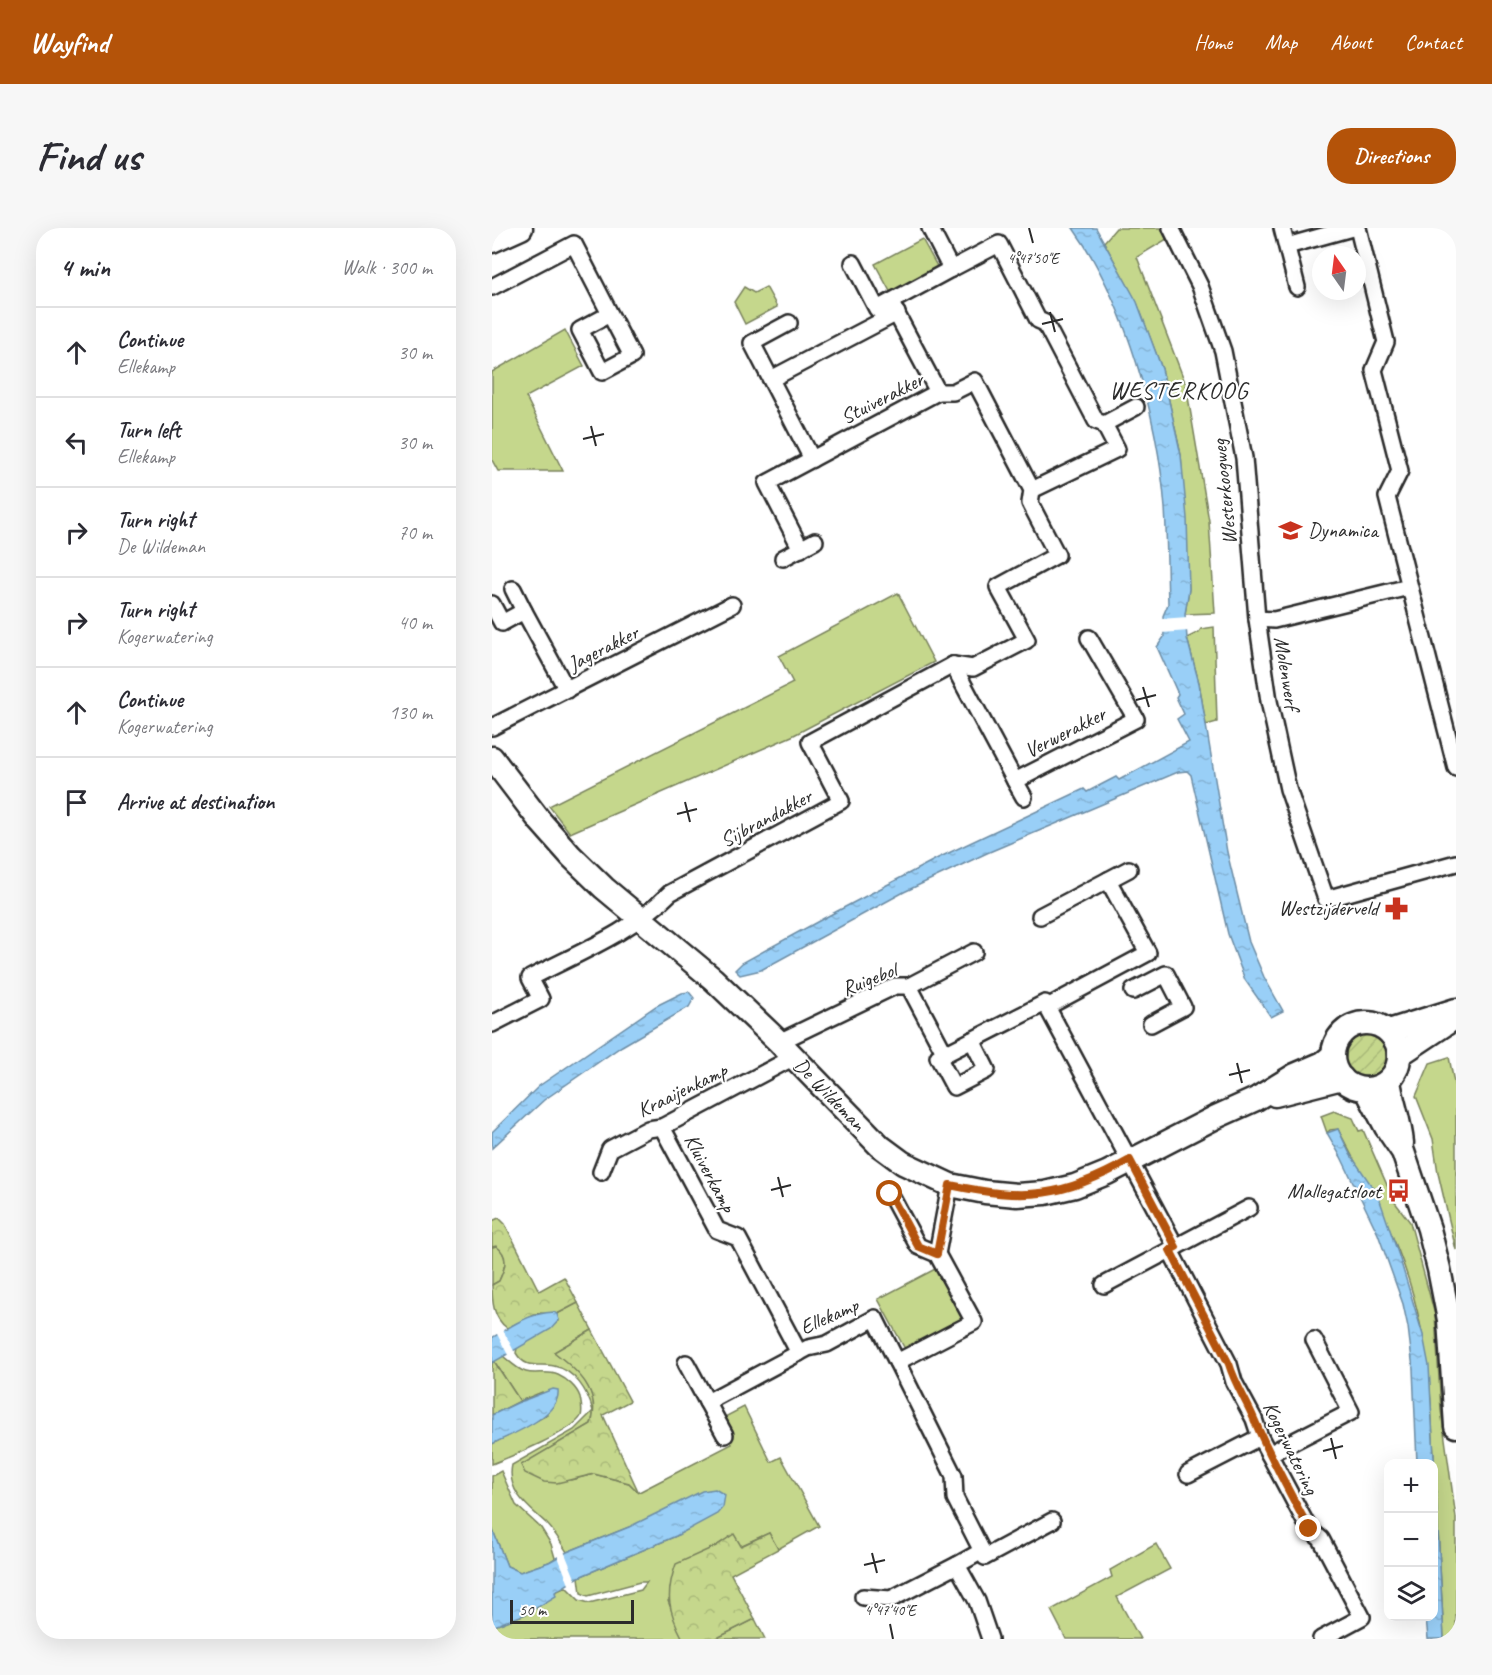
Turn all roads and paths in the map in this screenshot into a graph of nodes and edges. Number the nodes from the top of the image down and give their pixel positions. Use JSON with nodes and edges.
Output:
{"nodes":[{"id":1,"x":521,"y":228,"type":"edge"},
{"id":2,"x":930,"y":228,"type":"edge"},
{"id":3,"x":1172,"y":228,"type":"edge"},
{"id":4,"x":1282,"y":228,"type":"edge"},
{"id":5,"x":1352,"y":228,"type":"edge"},
{"id":6,"x":1358,"y":228,"type":"edge"},
{"id":7,"x":492,"y":242,"type":"edge"},
{"id":8,"x":1287,"y":246,"type":"junction"},
{"id":9,"x":853,"y":264,"type":"dead end"},
{"id":10,"x":951,"y":269,"type":"junction"},
{"id":11,"x":492,"y":287,"type":"edge"},
{"id":12,"x":1298,"y":287,"type":"dead end"},
{"id":13,"x":893,"y":307,"type":"junction"},
{"id":14,"x":610,"y":315,"type":"dead end"},
{"id":15,"x":789,"y":323,"type":"dead end"},
{"id":16,"x":771,"y":379,"type":"junction"},
{"id":17,"x":938,"y":392,"type":"junction"},
{"id":18,"x":1136,"y":407,"type":"dead end"},
{"id":19,"x":1104,"y":424,"type":"junction"},
{"id":20,"x":812,"y":459,"type":"junction"},
{"id":21,"x":1032,"y":490,"type":"junction"},
{"id":22,"x":815,"y":541,"type":"dead end"},
{"id":23,"x":801,"y":549,"type":"junction"},
{"id":24,"x":783,"y":558,"type":"dead end"},
{"id":25,"x":1409,"y":587,"type":"junction"},
{"id":26,"x":513,"y":589,"type":"dead end"},
{"id":27,"x":492,"y":604,"type":"edge"},
{"id":28,"x":732,"y":605,"type":"dead end"},
{"id":29,"x":524,"y":611,"type":"junction"},
{"id":30,"x":1257,"y":619,"type":"junction"},
{"id":31,"x":1089,"y":638,"type":"dead end"},
{"id":32,"x":953,"y":665,"type":"junction"},
{"id":33,"x":567,"y":690,"type":"junction"},
{"id":34,"x":492,"y":727,"type":"edge"},
{"id":35,"x":492,"y":758,"type":"edge"},
{"id":36,"x":1456,"y":768,"type":"edge"},
{"id":37,"x":1015,"y":781,"type":"junction"},
{"id":38,"x":1024,"y":797,"type":"dead end"},
{"id":39,"x":1456,"y":863,"type":"edge"},
{"id":40,"x":1129,"y":869,"type":"dead end"},
{"id":41,"x":1108,"y":880,"type":"junction"},
{"id":42,"x":1040,"y":915,"type":"dead end"},
{"id":43,"x":640,"y":918,"type":"junction"},
{"id":44,"x":974,"y":952,"type":"dead end"},
{"id":45,"x":1148,"y":953,"type":"junction"},
{"id":46,"x":1160,"y":977,"type":"junction"},
{"id":47,"x":909,"y":986,"type":"junction"},
{"id":48,"x":1133,"y":991,"type":"dead end"},
{"id":49,"x":1047,"y":1007,"type":"junction"},
{"id":50,"x":1456,"y":1010,"type":"edge"},
{"id":51,"x":1456,"y":1016,"type":"edge"},
{"id":52,"x":492,"y":1024,"type":"edge"},
{"id":53,"x":1151,"y":1024,"type":"dead end"},
{"id":54,"x":1389,"y":1031,"type":"junction"},
{"id":55,"x":972,"y":1040,"type":"junction"},
{"id":56,"x":787,"y":1050,"type":"junction"},
{"id":57,"x":945,"y":1054,"type":"junction"},
{"id":58,"x":1333,"y":1054,"type":"junction"},
{"id":59,"x":1399,"y":1055,"type":"junction"},
{"id":60,"x":1342,"y":1078,"type":"junction"},
{"id":61,"x":1389,"y":1081,"type":"junction"},
{"id":62,"x":1366,"y":1089,"type":"junction"},
{"id":63,"x":1256,"y":1099,"type":"junction"},
{"id":64,"x":662,"y":1127,"type":"junction"},
{"id":65,"x":1403,"y":1152,"type":"junction"},
{"id":66,"x":1130,"y":1160,"type":"junction"},
{"id":67,"x":601,"y":1172,"type":"dead end"},
{"id":68,"x":950,"y":1185,"type":"junction"},
{"id":69,"x":890,"y":1194,"type":"dead end"},
{"id":70,"x":1250,"y":1208,"type":"dead end"},
{"id":71,"x":1173,"y":1249,"type":"junction"},
{"id":72,"x":937,"y":1254,"type":"junction"},
{"id":73,"x":1104,"y":1285,"type":"dead end"},
{"id":74,"x":1314,"y":1341,"type":"dead end"},
{"id":75,"x":799,"y":1353,"type":"junction"},
{"id":76,"x":897,"y":1362,"type":"junction"},
{"id":77,"x":686,"y":1363,"type":"dead end"},
{"id":78,"x":707,"y":1401,"type":"junction"},
{"id":79,"x":1456,"y":1426,"type":"edge"},
{"id":80,"x":725,"y":1435,"type":"dead end"},
{"id":81,"x":1260,"y":1437,"type":"junction"},
{"id":82,"x":1269,"y":1454,"type":"junction"},
{"id":83,"x":1188,"y":1474,"type":"dead end"},
{"id":84,"x":1052,"y":1521,"type":"dead end"},
{"id":85,"x":982,"y":1551,"type":"junction"},
{"id":86,"x":957,"y":1564,"type":"junction"},
{"id":87,"x":863,"y":1597,"type":"dead end"},
{"id":88,"x":990,"y":1639,"type":"edge"},
{"id":89,"x":1321,"y":1639,"type":"edge"}],
"edges":[{"from":1,"to":7,"type":"street"},
{"from":2,"to":10,"type":"street"},
{"from":3,"to":30,"type":"street","name":"Westerkoogweg"},
{"from":4,"to":8,"type":"street"},
{"from":5,"to":8,"type":"street"},
{"from":6,"to":25,"type":"street"},
{"from":8,"to":12,"type":"street"},
{"from":9,"to":13,"type":"street"},
{"from":10,"to":13,"type":"street"},
{"from":10,"to":19,"type":"street"},
{"from":11,"to":14,"type":"street"},
{"from":13,"to":16,"type":"street"},
{"from":13,"to":17,"type":"street"},
{"from":15,"to":16,"type":"street"},
{"from":16,"to":20,"type":"street"},
{"from":17,"to":20,"type":"street","name":"Stuiverakker"},
{"from":17,"to":21,"type":"street","name":"Stuiverakker"},
{"from":18,"to":19,"type":"street"},
{"from":19,"to":21,"type":"street"},
{"from":20,"to":23,"type":"street","name":"Stuiverakker"},
{"from":21,"to":32,"type":"street","name":"Stuiverakker"},
{"from":22,"to":23,"type":"street"},
{"from":23,"to":24,"type":"street"},
{"from":25,"to":30,"type":"street","name":"Molenwerf"},
{"from":25,"to":36,"type":"street"},
{"from":26,"to":29,"type":"street"},
{"from":27,"to":29,"type":"street"},
{"from":28,"to":33,"type":"street","name":"Jagerakker"},
{"from":29,"to":33,"type":"street"},
{"from":30,"to":39,"type":"street","name":"Molenwerf"},
{"from":31,"to":37,"type":"street","name":"Verwerakker"},
{"from":32,"to":37,"type":"street","name":"Verwerakker"},
{"from":32,"to":43,"type":"street","name":"Sijbrandakker"},
{"from":33,"to":34,"type":"street","name":"Jagerakker"},
{"from":35,"to":43,"type":"street","name":"De Wildeman"},
{"from":37,"to":38,"type":"street"},
{"from":40,"to":41,"type":"street"},
{"from":41,"to":42,"type":"street"},
{"from":41,"to":45,"type":"street"},
{"from":43,"to":52,"type":"street"},
{"from":43,"to":56,"type":"street","name":"De Wildeman"},
{"from":44,"to":47,"type":"street","name":"Ruigebol"},
{"from":45,"to":46,"type":"street"},
{"from":45,"to":49,"type":"street"},
{"from":46,"to":48,"type":"street"},
{"from":46,"to":53,"type":"street"},
{"from":47,"to":56,"type":"street","name":"Ruigebol"},
{"from":47,"to":57,"type":"street"},
{"from":49,"to":55,"type":"street"},
{"from":49,"to":66,"type":"street","name":"Kogerwatering"},
{"from":50,"to":54,"type":"street"},
{"from":51,"to":59,"type":"street"},
{"from":54,"to":58,"type":"street"},
{"from":54,"to":59,"type":"street"},
{"from":55,"to":57,"type":"street"},
{"from":55,"to":57,"type":"street"},
{"from":56,"to":64,"type":"street","name":"Kraaijenkamp"},
{"from":56,"to":68,"type":"street","name":"De Wildeman"},
{"from":58,"to":60,"type":"street"},
{"from":58,"to":63,"type":"street","name":"De Wildeman"},
{"from":59,"to":61,"type":"street"},
{"from":60,"to":62,"type":"street"},
{"from":60,"to":63,"type":"street","name":"De Wildeman"},
{"from":61,"to":62,"type":"street"},
{"from":61,"to":65,"type":"street"},
{"from":62,"to":65,"type":"street"},
{"from":63,"to":66,"type":"street","name":"De Wildeman"},
{"from":64,"to":67,"type":"street","name":"Kraaijenkamp"},
{"from":64,"to":75,"type":"street","name":"Kluiverkamp"},
{"from":65,"to":79,"type":"street"},
{"from":66,"to":68,"type":"street","name":"De Wildeman"},
{"from":66,"to":71,"type":"street","name":"Kogerwatering"},
{"from":68,"to":72,"type":"street"},
{"from":69,"to":72,"type":"street"},
{"from":70,"to":71,"type":"street"},
{"from":71,"to":73,"type":"street"},
{"from":71,"to":81,"type":"street","name":"Kogerwatering"},
{"from":72,"to":76,"type":"street"},
{"from":74,"to":82,"type":"street"},
{"from":75,"to":76,"type":"street","name":"Ellekamp"},
{"from":75,"to":78,"type":"street","name":"Ellekamp"},
{"from":76,"to":85,"type":"street"},
{"from":77,"to":78,"type":"street"},
{"from":78,"to":80,"type":"street"},
{"from":81,"to":82,"type":"street","name":"Kogerwatering"},
{"from":81,"to":83,"type":"street"},
{"from":82,"to":89,"type":"street","name":"Kogerwatering"},
{"from":84,"to":85,"type":"street"},
{"from":85,"to":86,"type":"street"},
{"from":86,"to":87,"type":"street"},
{"from":86,"to":88,"type":"street"}]}
